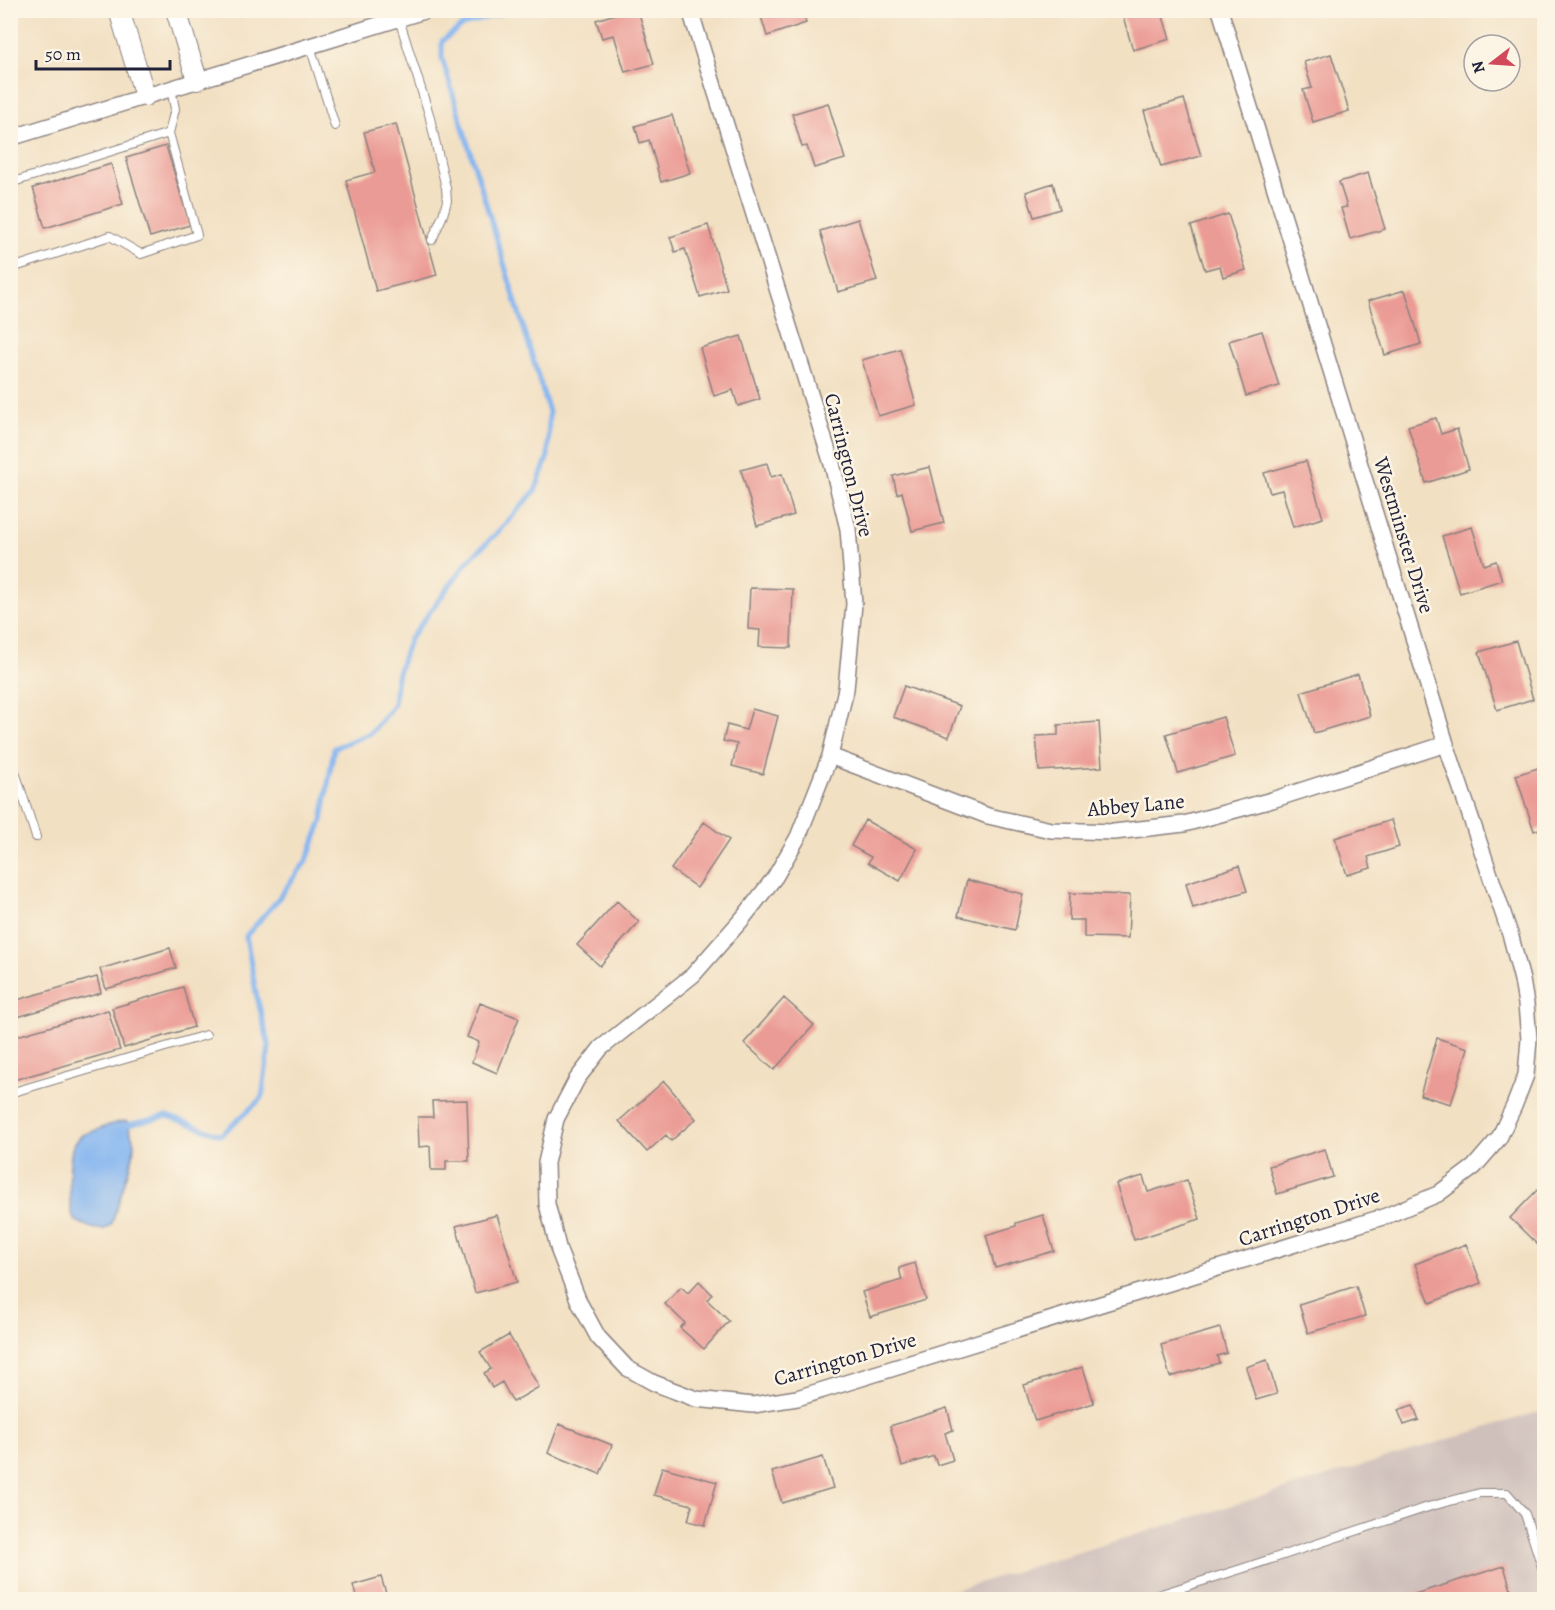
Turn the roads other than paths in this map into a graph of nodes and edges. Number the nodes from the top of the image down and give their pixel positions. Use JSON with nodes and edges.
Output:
{"nodes":[{"id":1,"x":119,"y":10,"type":"edge"},
{"id":2,"x":176,"y":10,"type":"edge"},
{"id":3,"x":427,"y":10,"type":"edge"},
{"id":4,"x":690,"y":10,"type":"edge"},
{"id":5,"x":1220,"y":10,"type":"edge"},
{"id":6,"x":399,"y":19,"type":"junction"},
{"id":7,"x":310,"y":46,"type":"junction"},
{"id":8,"x":197,"y":80,"type":"junction"},
{"id":9,"x":171,"y":88,"type":"junction"},
{"id":10,"x":145,"y":96,"type":"junction"},
{"id":11,"x":335,"y":126,"type":"dead end"},
{"id":12,"x":169,"y":133,"type":"junction"},
{"id":13,"x":10,"y":138,"type":"edge"},
{"id":14,"x":10,"y":183,"type":"edge"},
{"id":15,"x":432,"y":240,"type":"dead end"},
{"id":16,"x":10,"y":263,"type":"edge"},
{"id":17,"x":1446,"y":744,"type":"junction"},
{"id":18,"x":10,"y":756,"type":"edge"},
{"id":19,"x":830,"y":756,"type":"junction"},
{"id":20,"x":36,"y":837,"type":"dead end"},
{"id":21,"x":206,"y":1035,"type":"dead end"},
{"id":22,"x":1526,"y":1075,"type":"joint"},
{"id":23,"x":10,"y":1094,"type":"edge"},
{"id":24,"x":1545,"y":1574,"type":"edge"},
{"id":25,"x":1142,"y":1599,"type":"edge"}],
"edges":[{"from":1,"to":10,"type":"street"},
{"from":2,"to":8,"type":"street"},
{"from":3,"to":6,"type":"street"},
{"from":4,"to":19,"type":"street","name":"Carrington Drive"},
{"from":5,"to":17,"type":"street","name":"Westminster Drive"},
{"from":6,"to":7,"type":"street"},
{"from":6,"to":15,"type":"lane"},
{"from":7,"to":8,"type":"street"},
{"from":7,"to":11,"type":"lane"},
{"from":8,"to":9,"type":"street"},
{"from":9,"to":10,"type":"street"},
{"from":9,"to":12,"type":"lane"},
{"from":10,"to":13,"type":"street"},
{"from":12,"to":14,"type":"lane"},
{"from":12,"to":16,"type":"lane"},
{"from":17,"to":19,"type":"street","name":"Abbey Lane"},
{"from":17,"to":22,"type":"street","name":"Westminster Drive"},
{"from":18,"to":20,"type":"lane"},
{"from":19,"to":22,"type":"street","name":"Carrington Drive"},
{"from":21,"to":23,"type":"lane"},
{"from":24,"to":25,"type":"lane"}]}
